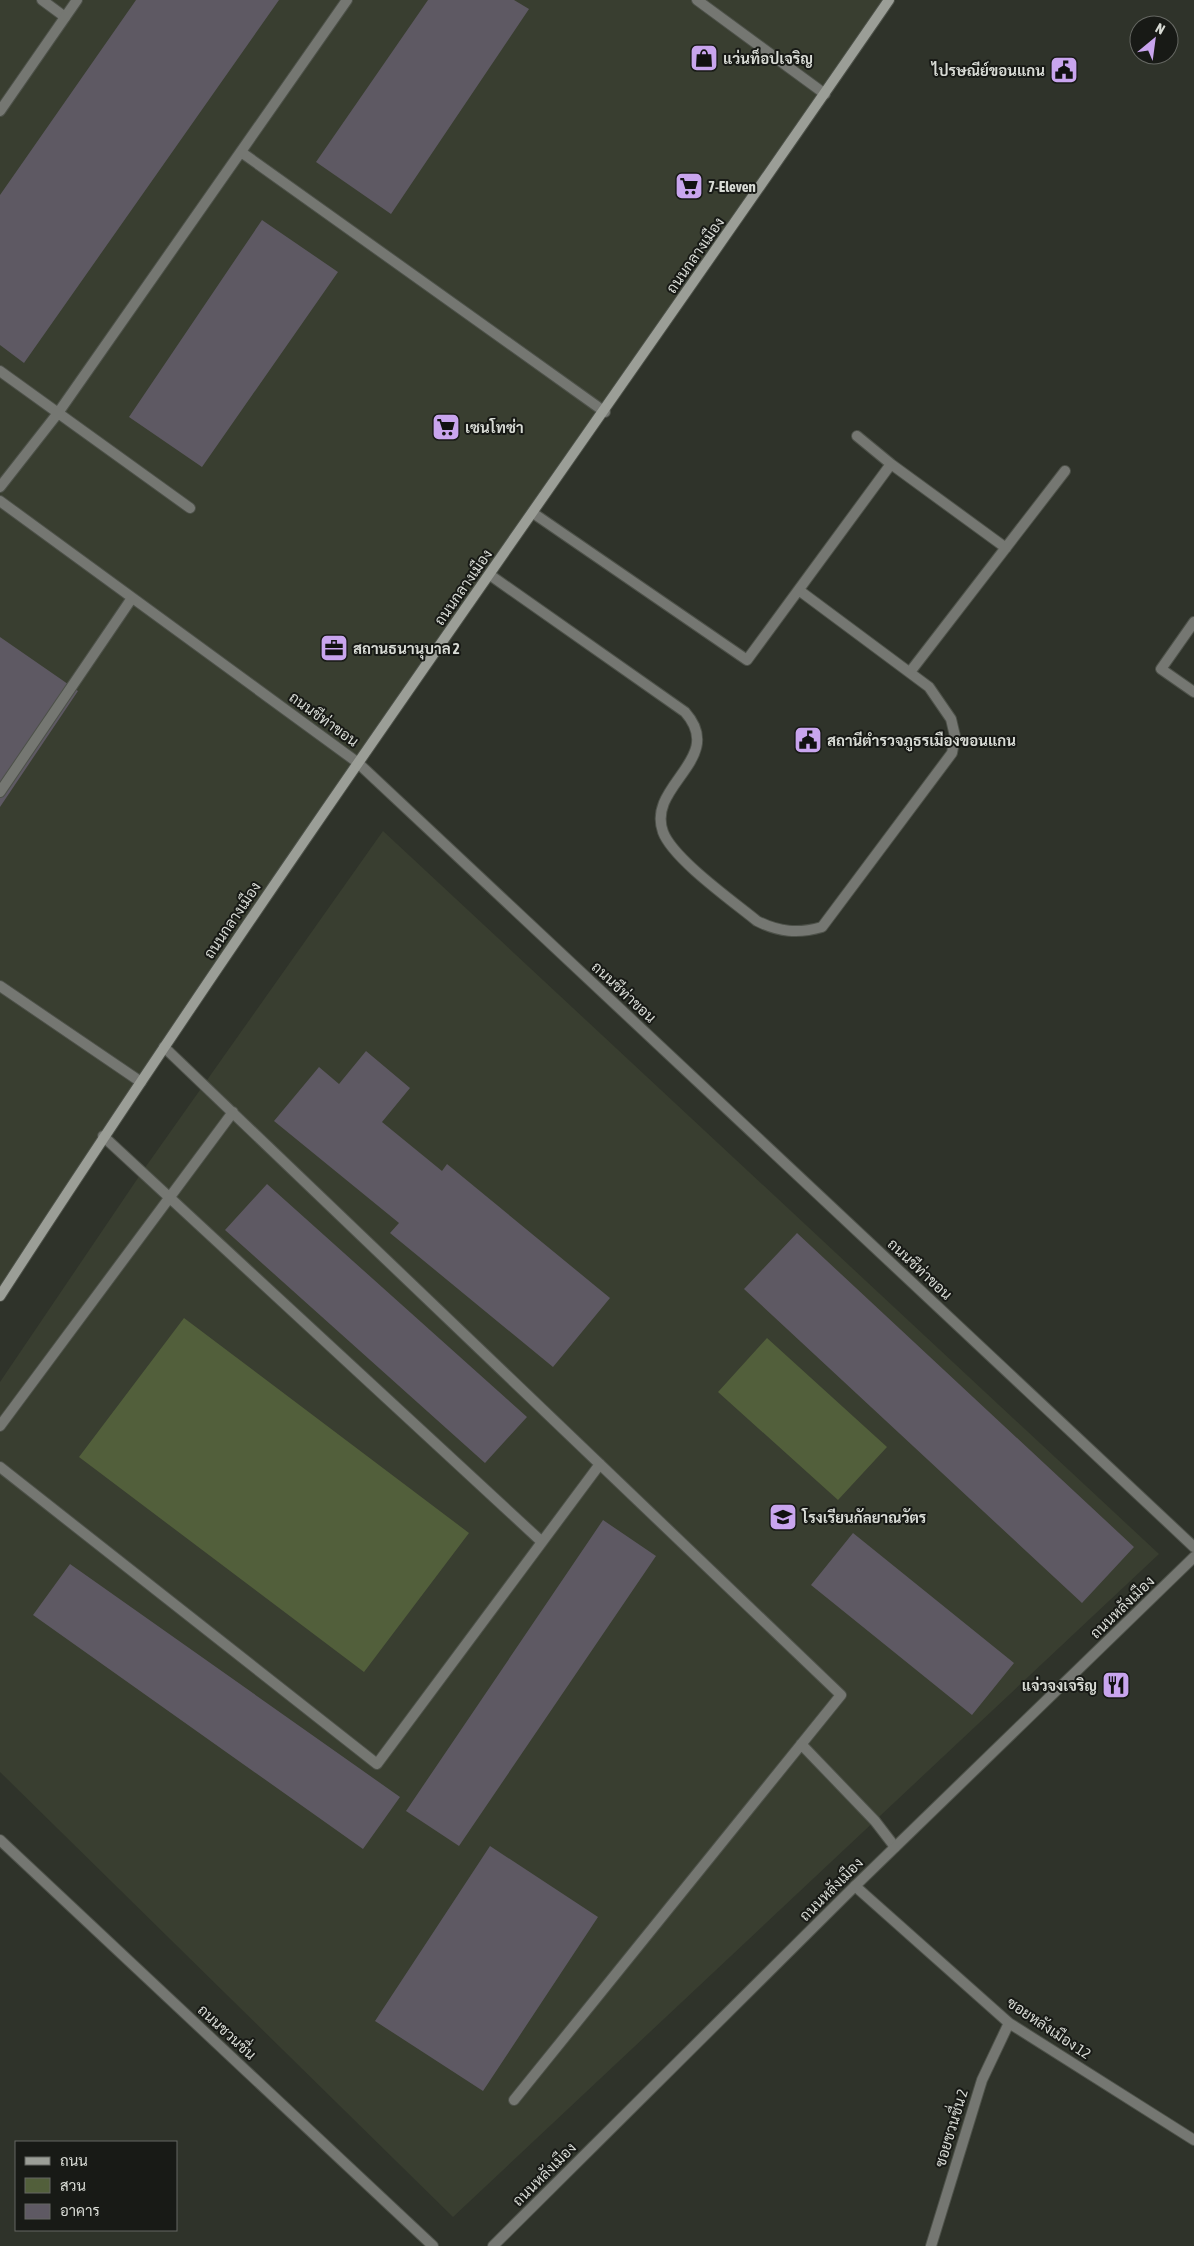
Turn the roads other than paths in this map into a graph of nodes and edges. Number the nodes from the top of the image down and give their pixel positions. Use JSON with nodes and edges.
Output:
{"nodes":[{"id":1,"x":42,"y":0,"type":"edge"},
{"id":2,"x":77,"y":0,"type":"edge"},
{"id":3,"x":347,"y":0,"type":"edge"},
{"id":4,"x":697,"y":0,"type":"edge"},
{"id":5,"x":889,"y":0,"type":"edge"},
{"id":6,"x":65,"y":17,"type":"junction"},
{"id":7,"x":824,"y":94,"type":"junction"},
{"id":8,"x":0,"y":111,"type":"edge"},
{"id":9,"x":241,"y":152,"type":"junction"},
{"id":10,"x":0,"y":371,"type":"edge"},
{"id":11,"x":605,"y":412,"type":"junction"},
{"id":12,"x":58,"y":413,"type":"junction"},
{"id":13,"x":856,"y":436,"type":"dead end"},
{"id":14,"x":891,"y":464,"type":"junction"},
{"id":15,"x":1065,"y":471,"type":"dead end"},
{"id":16,"x":0,"y":487,"type":"edge"},
{"id":17,"x":0,"y":501,"type":"edge"},
{"id":18,"x":190,"y":508,"type":"dead end"},
{"id":19,"x":533,"y":513,"type":"junction"},
{"id":20,"x":1006,"y":548,"type":"junction"},
{"id":21,"x":490,"y":575,"type":"junction"},
{"id":22,"x":800,"y":591,"type":"junction"},
{"id":23,"x":132,"y":598,"type":"junction"},
{"id":24,"x":1194,"y":622,"type":"edge"},
{"id":25,"x":910,"y":672,"type":"junction"},
{"id":26,"x":1194,"y":692,"type":"edge"},
{"id":27,"x":357,"y":762,"type":"junction"},
{"id":28,"x":0,"y":792,"type":"edge"},
{"id":29,"x":0,"y":986,"type":"edge"},
{"id":30,"x":164,"y":1047,"type":"junction"},
{"id":31,"x":141,"y":1082,"type":"junction"},
{"id":32,"x":232,"y":1112,"type":"junction"},
{"id":33,"x":103,"y":1136,"type":"junction"},
{"id":34,"x":169,"y":1198,"type":"junction"},
{"id":35,"x":0,"y":1296,"type":"edge"},
{"id":36,"x":0,"y":1426,"type":"edge"},
{"id":37,"x":600,"y":1464,"type":"junction"},
{"id":38,"x":0,"y":1467,"type":"edge"},
{"id":39,"x":542,"y":1542,"type":"junction"},
{"id":40,"x":1194,"y":1547,"type":"edge"},
{"id":41,"x":1194,"y":1557,"type":"edge"},
{"id":42,"x":801,"y":1744,"type":"junction"},
{"id":43,"x":0,"y":1840,"type":"edge"},
{"id":44,"x":895,"y":1847,"type":"junction"},
{"id":45,"x":855,"y":1886,"type":"junction"},
{"id":46,"x":1010,"y":2023,"type":"junction"},
{"id":47,"x":514,"y":2100,"type":"dead end"},
{"id":48,"x":1194,"y":2140,"type":"edge"},
{"id":49,"x":433,"y":2246,"type":"edge"},
{"id":50,"x":493,"y":2246,"type":"edge"},
{"id":51,"x":931,"y":2246,"type":"edge"}],
"edges":[{"from":1,"to":6,"type":"street"},
{"from":2,"to":6,"type":"street"},
{"from":3,"to":9,"type":"street"},
{"from":4,"to":7,"type":"street"},
{"from":5,"to":7,"type":"main road","name":"ถนนกลางเมือง"},
{"from":6,"to":8,"type":"street"},
{"from":7,"to":11,"type":"main road","name":"ถนนกลางเมือง"},
{"from":9,"to":11,"type":"street"},
{"from":9,"to":12,"type":"street"},
{"from":10,"to":12,"type":"street"},
{"from":11,"to":19,"type":"main road","name":"ถนนกลางเมือง"},
{"from":12,"to":16,"type":"street"},
{"from":12,"to":18,"type":"street"},
{"from":13,"to":14,"type":"street"},
{"from":14,"to":20,"type":"street"},
{"from":14,"to":22,"type":"street"},
{"from":15,"to":20,"type":"street"},
{"from":17,"to":23,"type":"street","name":"ถนนชีท่าขอน"},
{"from":19,"to":21,"type":"main road","name":"ถนนกลางเมือง"},
{"from":19,"to":22,"type":"street"},
{"from":20,"to":25,"type":"street"},
{"from":21,"to":25,"type":"street"},
{"from":21,"to":27,"type":"main road","name":"ถนนกลางเมือง"},
{"from":22,"to":25,"type":"street"},
{"from":23,"to":27,"type":"street","name":"ถนนชีท่าขอน"},
{"from":23,"to":28,"type":"street"},
{"from":24,"to":26,"type":"street"},
{"from":27,"to":30,"type":"main road","name":"ถนนกลางเมือง"},
{"from":27,"to":40,"type":"street","name":"ถนนชีท่าขอน"},
{"from":29,"to":31,"type":"street"},
{"from":30,"to":31,"type":"main road","name":"ถนนกลางเมือง"},
{"from":30,"to":32,"type":"street"},
{"from":31,"to":33,"type":"main road","name":"ถนนกลางเมือง"},
{"from":32,"to":34,"type":"street"},
{"from":32,"to":37,"type":"street"},
{"from":33,"to":34,"type":"street"},
{"from":33,"to":35,"type":"main road","name":"ถนนกลางเมือง"},
{"from":34,"to":36,"type":"street"},
{"from":34,"to":39,"type":"street"},
{"from":37,"to":39,"type":"street"},
{"from":37,"to":42,"type":"street"},
{"from":38,"to":39,"type":"street"},
{"from":41,"to":44,"type":"street","name":"ถนนหลังเมือง"},
{"from":42,"to":44,"type":"street"},
{"from":42,"to":47,"type":"street"},
{"from":43,"to":49,"type":"street","name":"ถนนชวนชื่น"},
{"from":44,"to":45,"type":"street","name":"ถนนหลังเมือง"},
{"from":45,"to":46,"type":"street","name":"ซอยหลังเมือง 12"},
{"from":45,"to":50,"type":"street","name":"ถนนหลังเมือง"},
{"from":46,"to":48,"type":"street","name":"ซอยหลังเมือง 12"},
{"from":46,"to":51,"type":"street","name":"ซอยชวนชื่น 2"}]}
